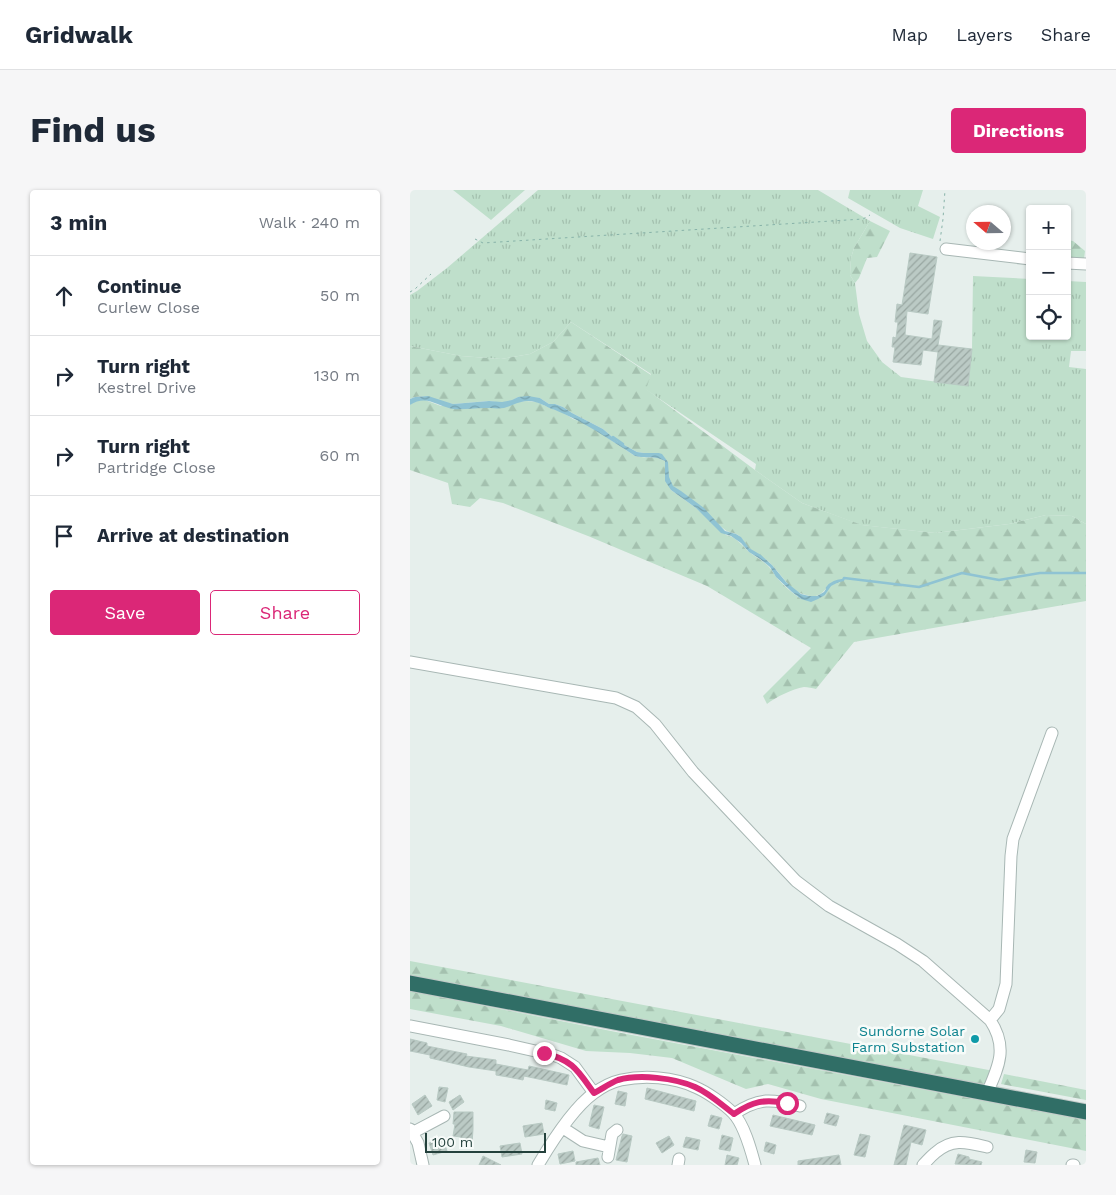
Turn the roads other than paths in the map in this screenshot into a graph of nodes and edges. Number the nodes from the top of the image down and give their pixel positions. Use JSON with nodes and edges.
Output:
{"nodes":[{"id":1,"x":943,"y":245,"type":"road end"},
{"id":2,"x":1026,"y":258,"type":"edge"},
{"id":3,"x":1071,"y":263,"type":"edge"},
{"id":4,"x":1086,"y":264,"type":"edge"},
{"id":5,"x":410,"y":662,"type":"edge"},
{"id":6,"x":1052,"y":733,"type":"dead end"},
{"id":7,"x":410,"y":983,"type":"edge"},
{"id":8,"x":990,"y":1020,"type":"junction"},
{"id":9,"x":410,"y":1026,"type":"edge"},
{"id":10,"x":594,"y":1093,"type":"junction"},
{"id":11,"x":987,"y":1093,"type":"junction"},
{"id":12,"x":793,"y":1108,"type":"dead end"},
{"id":13,"x":1086,"y":1112,"type":"edge"},
{"id":14,"x":734,"y":1114,"type":"junction"},
{"id":15,"x":444,"y":1116,"type":"dead end"},
{"id":16,"x":563,"y":1128,"type":"junction"},
{"id":17,"x":411,"y":1131,"type":"edge"},
{"id":18,"x":615,"y":1132,"type":"dead end"},
{"id":19,"x":980,"y":1149,"type":"dead end"},
{"id":20,"x":423,"y":1165,"type":"edge"},
{"id":21,"x":538,"y":1165,"type":"edge"},
{"id":22,"x":754,"y":1165,"type":"edge"},
{"id":23,"x":924,"y":1165,"type":"edge"}],
"edges":[{"from":1,"to":2,"type":"street"},
{"from":3,"to":4,"type":"street"},
{"from":5,"to":8,"type":"street"},
{"from":6,"to":8,"type":"street"},
{"from":7,"to":11,"type":"highway"},
{"from":8,"to":11,"type":"street"},
{"from":9,"to":10,"type":"street"},
{"from":10,"to":14,"type":"street"},
{"from":10,"to":16,"type":"street"},
{"from":11,"to":13,"type":"highway"},
{"from":12,"to":14,"type":"street"},
{"from":14,"to":22,"type":"street"},
{"from":15,"to":17,"type":"street"},
{"from":16,"to":18,"type":"street"},
{"from":16,"to":21,"type":"street"},
{"from":17,"to":20,"type":"street"},
{"from":19,"to":23,"type":"street"}]}
